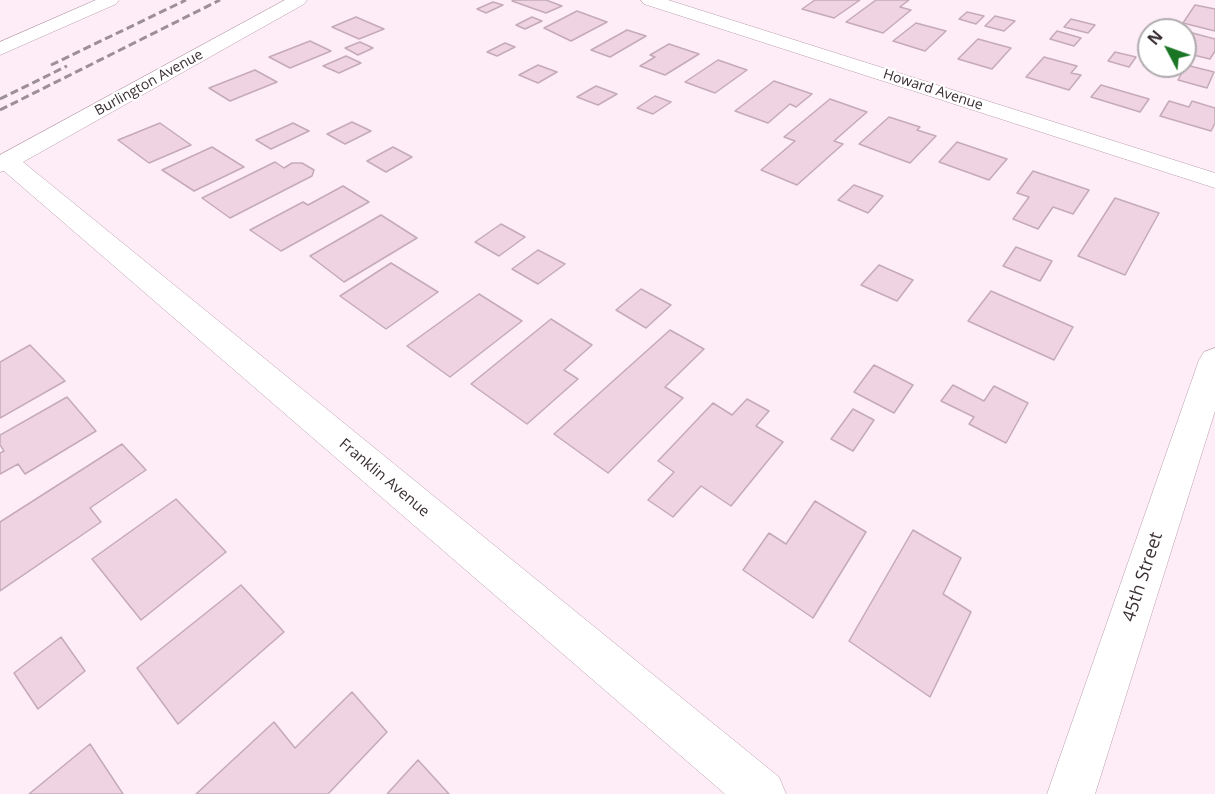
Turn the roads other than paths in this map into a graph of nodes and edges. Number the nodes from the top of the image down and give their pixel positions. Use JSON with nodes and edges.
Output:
{"nodes":[{"id":1,"x":110,"y":0,"type":"edge"},
{"id":2,"x":298,"y":0,"type":"edge"},
{"id":3,"x":650,"y":0,"type":"edge"},
{"id":4,"x":0,"y":49,"type":"edge"},
{"id":5,"x":4,"y":163,"type":"edge"},
{"id":6,"x":1215,"y":181,"type":"edge"},
{"id":7,"x":1215,"y":360,"type":"edge"},
{"id":8,"x":762,"y":794,"type":"edge"},
{"id":9,"x":1071,"y":794,"type":"edge"}],
"edges":[{"from":1,"to":4,"type":"street"},
{"from":2,"to":5,"type":"street","name":"Burlington Avenue"},
{"from":3,"to":6,"type":"street","name":"Howard Avenue"},
{"from":5,"to":8,"type":"street","name":"Franklin Avenue"},
{"from":7,"to":9,"type":"street","name":"45th Street"}]}
